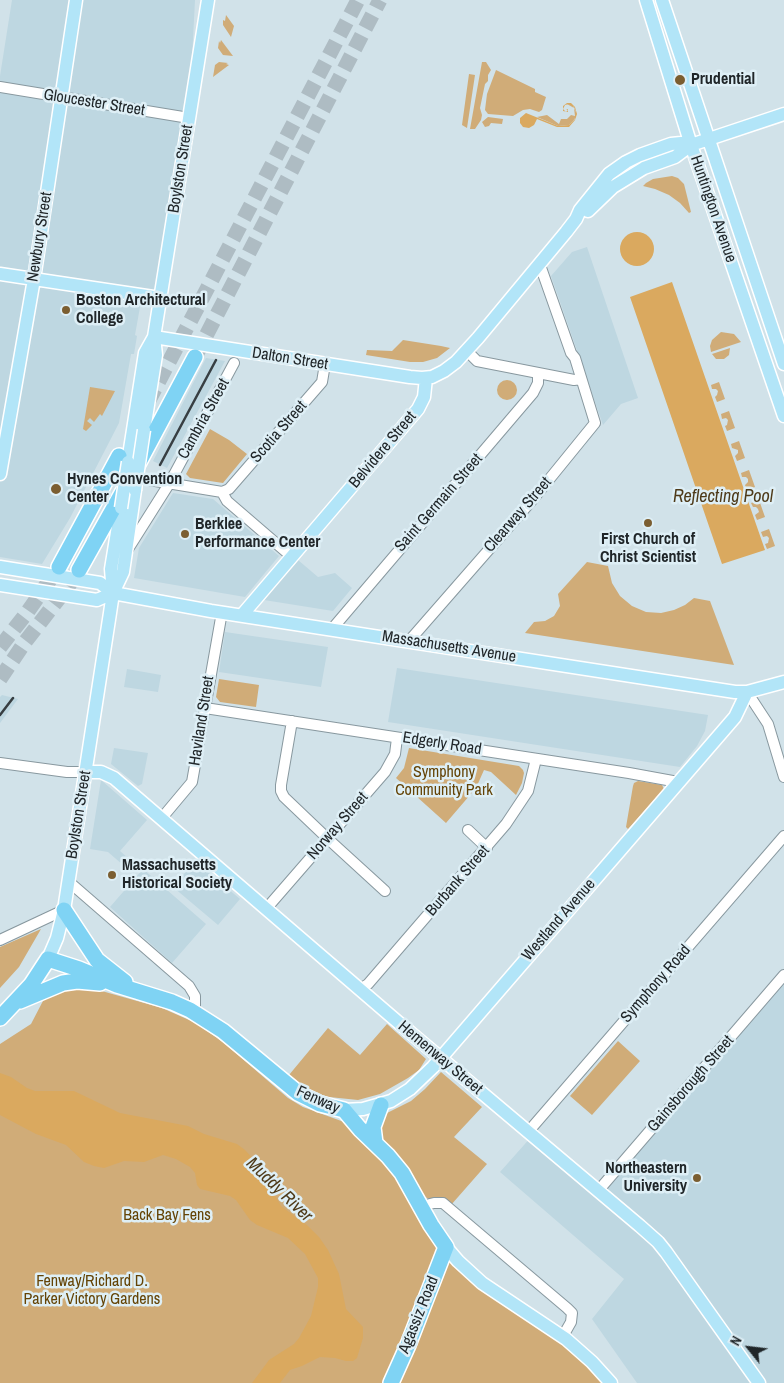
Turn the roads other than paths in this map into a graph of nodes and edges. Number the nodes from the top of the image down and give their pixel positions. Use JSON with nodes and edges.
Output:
{"nodes":[{"id":1,"x":76,"y":0,"type":"edge"},
{"id":2,"x":208,"y":0,"type":"edge"},
{"id":3,"x":646,"y":0,"type":"edge"},
{"id":4,"x":662,"y":0,"type":"edge"},
{"id":5,"x":0,"y":87,"type":"edge"},
{"id":6,"x":62,"y":97,"type":"junction"},
{"id":7,"x":784,"y":114,"type":"edge"},
{"id":8,"x":189,"y":118,"type":"junction"},
{"id":9,"x":709,"y":139,"type":"junction"},
{"id":10,"x":691,"y":145,"type":"junction"},
{"id":11,"x":540,"y":265,"type":"junction"},
{"id":12,"x":0,"y":274,"type":"edge"},
{"id":13,"x":34,"y":279,"type":"junction"},
{"id":14,"x":160,"y":298,"type":"junction"},
{"id":15,"x":154,"y":337,"type":"junction"},
{"id":16,"x":781,"y":344,"type":"edge"},
{"id":17,"x":466,"y":350,"type":"junction"},
{"id":18,"x":195,"y":357,"type":"tunnel mouth"},
{"id":19,"x":234,"y":363,"type":"dead end"},
{"id":20,"x":325,"y":364,"type":"junction"},
{"id":21,"x":784,"y":364,"type":"edge"},
{"id":22,"x":538,"y":373,"type":"junction"},
{"id":23,"x":426,"y":378,"type":"junction"},
{"id":24,"x":581,"y":379,"type":"junction"},
{"id":25,"x":784,"y":416,"type":"edge"},
{"id":26,"x":123,"y":459,"type":"junction"},
{"id":27,"x":0,"y":474,"type":"edge"},
{"id":28,"x":143,"y":479,"type":"dead end"},
{"id":29,"x":169,"y":484,"type":"junction"},
{"id":30,"x":222,"y":492,"type":"junction"},
{"id":31,"x":126,"y":552,"type":"junction"},
{"id":32,"x":292,"y":557,"type":"junction"},
{"id":33,"x":0,"y":567,"type":"edge"},
{"id":34,"x":58,"y":567,"type":"tunnel mouth"},
{"id":35,"x":79,"y":570,"type":"tunnel mouth"},
{"id":36,"x":0,"y":585,"type":"edge"},
{"id":37,"x":113,"y":593,"type":"junction"},
{"id":38,"x":222,"y":612,"type":"junction"},
{"id":39,"x":242,"y":615,"type":"junction"},
{"id":40,"x":332,"y":629,"type":"junction"},
{"id":41,"x":409,"y":641,"type":"junction"},
{"id":42,"x":784,"y":682,"type":"edge"},
{"id":43,"x":747,"y":692,"type":"junction"},
{"id":44,"x":205,"y":708,"type":"junction"},
{"id":45,"x":292,"y":721,"type":"junction"},
{"id":46,"x":397,"y":738,"type":"junction"},
{"id":47,"x":536,"y":759,"type":"junction"},
{"id":48,"x":0,"y":763,"type":"edge"},
{"id":49,"x":86,"y":772,"type":"junction"},
{"id":50,"x":784,"y":776,"type":"edge"},
{"id":51,"x":678,"y":782,"type":"junction"},
{"id":52,"x":161,"y":819,"type":"junction"},
{"id":53,"x":468,"y":830,"type":"dead end"},
{"id":54,"x":784,"y":836,"type":"edge"},
{"id":55,"x":327,"y":838,"type":"junction"},
{"id":56,"x":487,"y":848,"type":"junction"},
{"id":57,"x":68,"y":881,"type":"junction"},
{"id":58,"x":385,"y":891,"type":"dead end"},
{"id":59,"x":266,"y":909,"type":"junction"},
{"id":60,"x":64,"y":910,"type":"junction"},
{"id":61,"x":0,"y":940,"type":"edge"},
{"id":62,"x":48,"y":959,"type":"junction"},
{"id":63,"x":784,"y":975,"type":"edge"},
{"id":64,"x":117,"y":985,"type":"junction"},
{"id":65,"x":360,"y":989,"type":"junction"},
{"id":66,"x":136,"y":991,"type":"junction"},
{"id":67,"x":16,"y":1002,"type":"junction"},
{"id":68,"x":195,"y":1013,"type":"junction"},
{"id":69,"x":0,"y":1018,"type":"edge"},
{"id":70,"x":441,"y":1058,"type":"junction"},
{"id":71,"x":381,"y":1105,"type":"junction"},
{"id":72,"x":344,"y":1110,"type":"junction"},
{"id":73,"x":528,"y":1132,"type":"junction"},
{"id":74,"x":375,"y":1143,"type":"junction"},
{"id":75,"x":598,"y":1191,"type":"junction"},
{"id":76,"x":422,"y":1206,"type":"junction"},
{"id":77,"x":446,"y":1247,"type":"junction"},
{"id":78,"x":563,"y":1336,"type":"junction"},
{"id":79,"x":391,"y":1383,"type":"edge"},
{"id":80,"x":611,"y":1383,"type":"edge"},
{"id":81,"x":759,"y":1383,"type":"edge"}],
"edges":[{"from":1,"to":6,"type":"main road","name":"Newbury Street"},
{"from":2,"to":8,"type":"main road","name":"Boylston Street"},
{"from":3,"to":10,"type":"main road","name":"Huntington Avenue"},
{"from":4,"to":9,"type":"main road","name":"Huntington Avenue"},
{"from":5,"to":6,"type":"street","name":"Gloucester Street"},
{"from":6,"to":8,"type":"street","name":"Gloucester Street"},
{"from":6,"to":13,"type":"main road","name":"Newbury Street"},
{"from":7,"to":9,"type":"main road"},
{"from":8,"to":14,"type":"main road","name":"Boylston Street"},
{"from":9,"to":10,"type":"main road"},
{"from":9,"to":16,"type":"main road","name":"Huntington Avenue"},
{"from":10,"to":11,"type":"main road"},
{"from":10,"to":25,"type":"main road","name":"Huntington Avenue"},
{"from":11,"to":17,"type":"main road"},
{"from":11,"to":24,"type":"street"},
{"from":12,"to":13,"type":"main road"},
{"from":13,"to":14,"type":"main road"},
{"from":13,"to":27,"type":"main road","name":"Newbury Street"},
{"from":14,"to":15,"type":"main road","name":"Boylston Street"},
{"from":15,"to":20,"type":"main road","name":"Dalton Street"},
{"from":15,"to":26,"type":"main road","name":"Boylston Street"},
{"from":15,"to":31,"type":"main road","name":"Boylston Street","bridge":true},
{"from":16,"to":21,"type":"main road","name":"Huntington Avenue"},
{"from":17,"to":22,"type":"street"},
{"from":17,"to":23,"type":"main road"},
{"from":18,"to":35,"type":"highway"},
{"from":19,"to":29,"type":"street","name":"Cambria Street"},
{"from":20,"to":23,"type":"main road","name":"Dalton Street"},
{"from":20,"to":30,"type":"street","name":"Scotia Street"},
{"from":22,"to":24,"type":"street"},
{"from":22,"to":40,"type":"street","name":"Saint Germain Street"},
{"from":23,"to":32,"type":"main road","name":"Belvidere Street"},
{"from":24,"to":41,"type":"street","name":"Clearway Street"},
{"from":26,"to":34,"type":"highway"},
{"from":26,"to":37,"type":"main road","name":"Boylston Street","bridge":true},
{"from":28,"to":29,"type":"street"},
{"from":29,"to":30,"type":"street"},
{"from":29,"to":31,"type":"street","name":"Cambria Street"},
{"from":30,"to":32,"type":"street"},
{"from":31,"to":37,"type":"main road","name":"Boylston Street"},
{"from":32,"to":39,"type":"main road","name":"Belvidere Street"},
{"from":33,"to":37,"type":"main road","name":"Massachusetts Avenue"},
{"from":36,"to":37,"type":"main road","name":"Massachusetts Avenue"},
{"from":37,"to":38,"type":"main road","name":"Massachusetts Avenue"},
{"from":37,"to":49,"type":"main road","name":"Boylston Street"},
{"from":38,"to":39,"type":"main road","name":"Massachusetts Avenue"},
{"from":38,"to":44,"type":"street","name":"Haviland Street"},
{"from":39,"to":40,"type":"main road","name":"Massachusetts Avenue"},
{"from":40,"to":41,"type":"main road","name":"Massachusetts Avenue"},
{"from":41,"to":43,"type":"main road","name":"Massachusetts Avenue"},
{"from":42,"to":43,"type":"main road","name":"Massachusetts Avenue"},
{"from":43,"to":50,"type":"street"},
{"from":43,"to":51,"type":"main road","name":"Westland Avenue"},
{"from":44,"to":45,"type":"street","name":"Edgerly Road"},
{"from":44,"to":52,"type":"street","name":"Haviland Street"},
{"from":45,"to":46,"type":"street","name":"Edgerly Road"},
{"from":45,"to":55,"type":"street"},
{"from":46,"to":47,"type":"street","name":"Edgerly Road"},
{"from":46,"to":55,"type":"street","name":"Norway Street"},
{"from":47,"to":51,"type":"street","name":"Edgerly Road"},
{"from":47,"to":56,"type":"street","name":"Burbank Street"},
{"from":48,"to":49,"type":"street"},
{"from":49,"to":52,"type":"main road","name":"Hemenway Street"},
{"from":49,"to":57,"type":"main road","name":"Boylston Street"},
{"from":51,"to":70,"type":"main road","name":"Westland Avenue"},
{"from":52,"to":59,"type":"main road","name":"Hemenway Street"},
{"from":53,"to":56,"type":"street"},
{"from":54,"to":73,"type":"street","name":"Symphony Road"},
{"from":55,"to":58,"type":"street"},
{"from":55,"to":59,"type":"street","name":"Norway Street"},
{"from":56,"to":65,"type":"street","name":"Burbank Street"},
{"from":57,"to":60,"type":"main road","name":"Boylston Street"},
{"from":57,"to":68,"type":"street"},
{"from":59,"to":65,"type":"main road","name":"Hemenway Street"},
{"from":60,"to":61,"type":"street"},
{"from":60,"to":62,"type":"main road","name":"Boylston Street"},
{"from":60,"to":66,"type":"highway"},
{"from":62,"to":64,"type":"highway","name":"Fenway"},
{"from":62,"to":67,"type":"highway","name":"Boylston Street"},
{"from":63,"to":75,"type":"street","name":"Gainsborough Street"},
{"from":64,"to":66,"type":"highway","name":"Fenway"},
{"from":64,"to":67,"type":"highway","name":"Fenway"},
{"from":65,"to":70,"type":"main road","name":"Hemenway Street"},
{"from":66,"to":68,"type":"highway","name":"Fenway"},
{"from":67,"to":69,"type":"highway","name":"Boylston Street"},
{"from":68,"to":72,"type":"highway","name":"Fenway"},
{"from":70,"to":71,"type":"main road","name":"Westland Avenue"},
{"from":70,"to":73,"type":"main road","name":"Hemenway Street"},
{"from":71,"to":72,"type":"main road","name":"Westland Avenue"},
{"from":71,"to":74,"type":"highway"},
{"from":72,"to":74,"type":"highway","name":"Fenway"},
{"from":73,"to":75,"type":"main road","name":"Hemenway Street"},
{"from":74,"to":76,"type":"highway","name":"Fenway"},
{"from":75,"to":81,"type":"main road","name":"Hemenway Street"},
{"from":76,"to":77,"type":"highway","name":"Fenway"},
{"from":76,"to":78,"type":"street"},
{"from":77,"to":78,"type":"main road","name":"Fenway"},
{"from":77,"to":79,"type":"highway","name":"Agassiz Road"},
{"from":78,"to":80,"type":"main road","name":"Fenway"}]}
